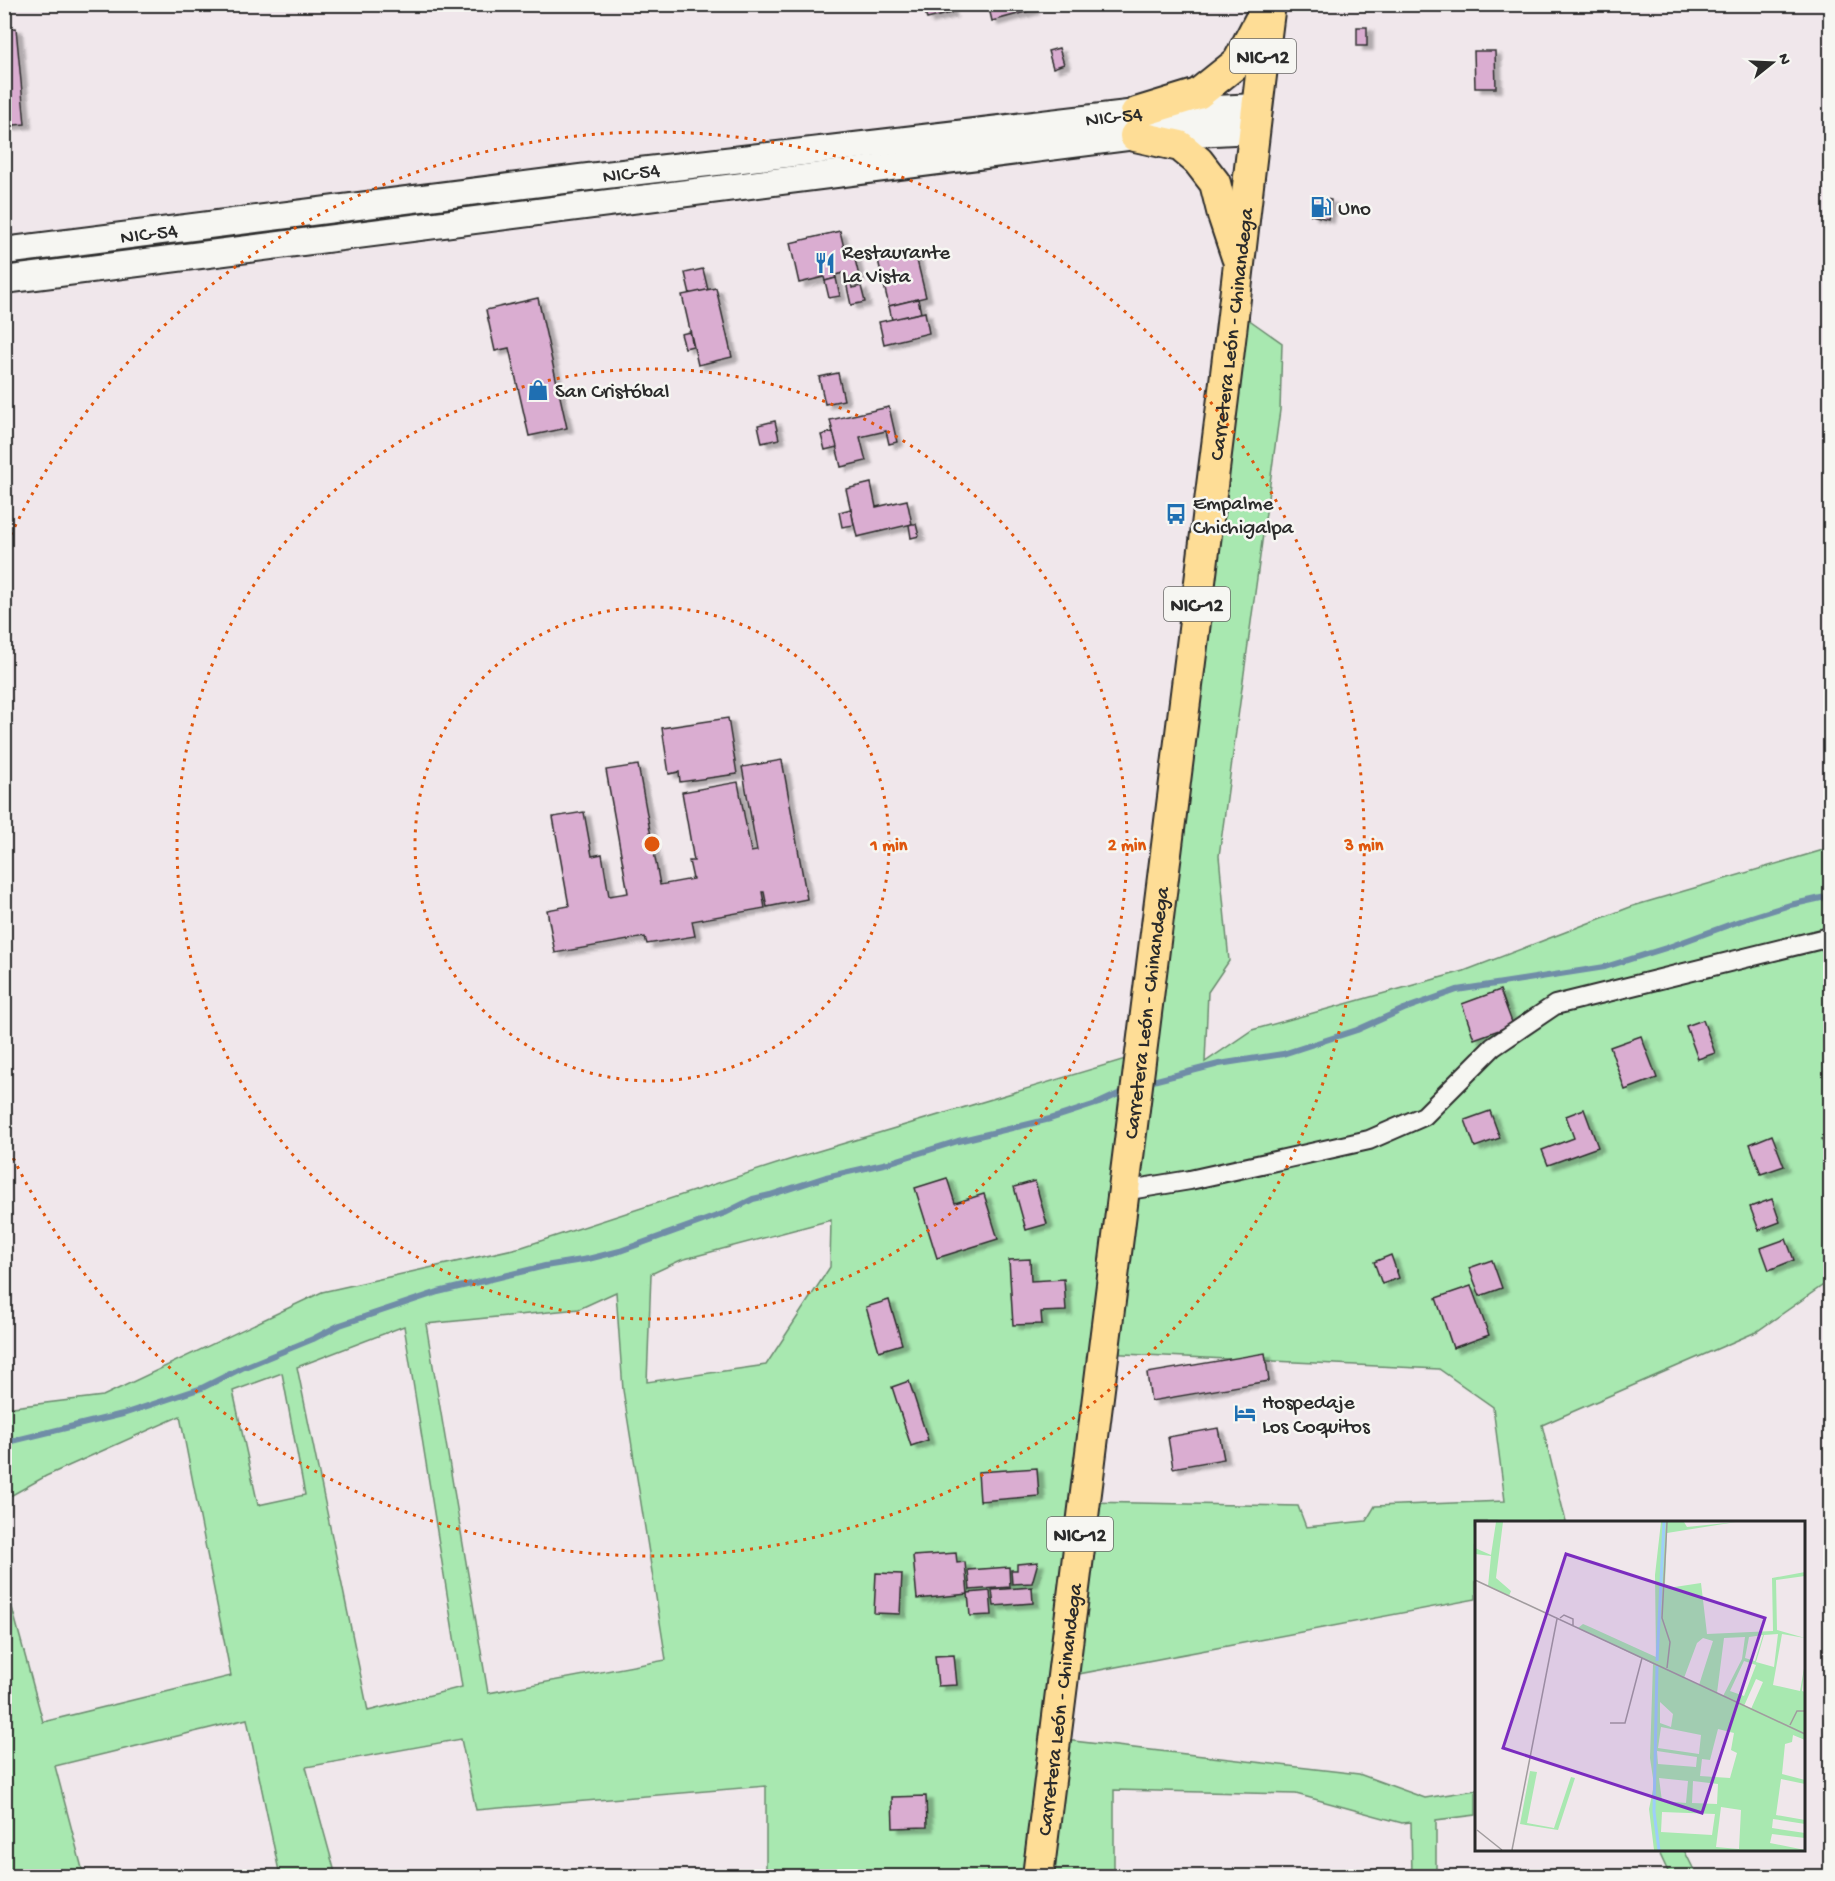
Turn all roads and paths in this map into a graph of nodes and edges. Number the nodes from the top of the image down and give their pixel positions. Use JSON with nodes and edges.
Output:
{"nodes":[{"id":1,"x":1269,"y":4,"type":"edge"},
{"id":2,"x":1255,"y":119,"type":"junction"},
{"id":3,"x":1136,"y":124,"type":"junction"},
{"id":4,"x":580,"y":178,"type":"junction"},
{"id":5,"x":585,"y":206,"type":"junction"},
{"id":6,"x":264,"y":218,"type":"junction"},
{"id":7,"x":267,"y":246,"type":"junction"},
{"id":8,"x":4,"y":250,"type":"edge"},
{"id":9,"x":1240,"y":265,"type":"junction"},
{"id":10,"x":4,"y":280,"type":"edge"},
{"id":11,"x":1830,"y":937,"type":"edge"},
{"id":12,"x":1123,"y":1191,"type":"junction"},
{"id":13,"x":1038,"y":1876,"type":"edge"}],
"edges":[{"from":1,"to":2,"type":"highway","name":"Carretera León - Chinandega","number":"NIC-12"},
{"from":1,"to":3,"type":"highway"},
{"from":2,"to":3,"type":"main road","name":"NIC-54","number":"NIC-54"},
{"from":2,"to":9,"type":"highway","name":"Carretera León - Chinandega","number":"NIC-12"},
{"from":3,"to":4,"type":"main road","name":"NIC-54","number":"NIC-54"},
{"from":3,"to":5,"type":"main road","name":"NIC-54","number":"NIC-54"},
{"from":3,"to":9,"type":"highway"},
{"from":4,"to":5,"type":"main road"},
{"from":4,"to":6,"type":"main road","name":"NIC-54","number":"NIC-54"},
{"from":5,"to":7,"type":"main road","name":"NIC-54","number":"NIC-54"},
{"from":6,"to":7,"type":"main road"},
{"from":6,"to":8,"type":"main road","name":"NIC-54","number":"NIC-54"},
{"from":7,"to":10,"type":"main road","name":"NIC-54","number":"NIC-54"},
{"from":9,"to":12,"type":"highway","name":"Carretera León - Chinandega","number":"NIC-12"},
{"from":11,"to":12,"type":"street"},
{"from":12,"to":13,"type":"highway","name":"Carretera León - Chinandega","number":"NIC-12"}]}
